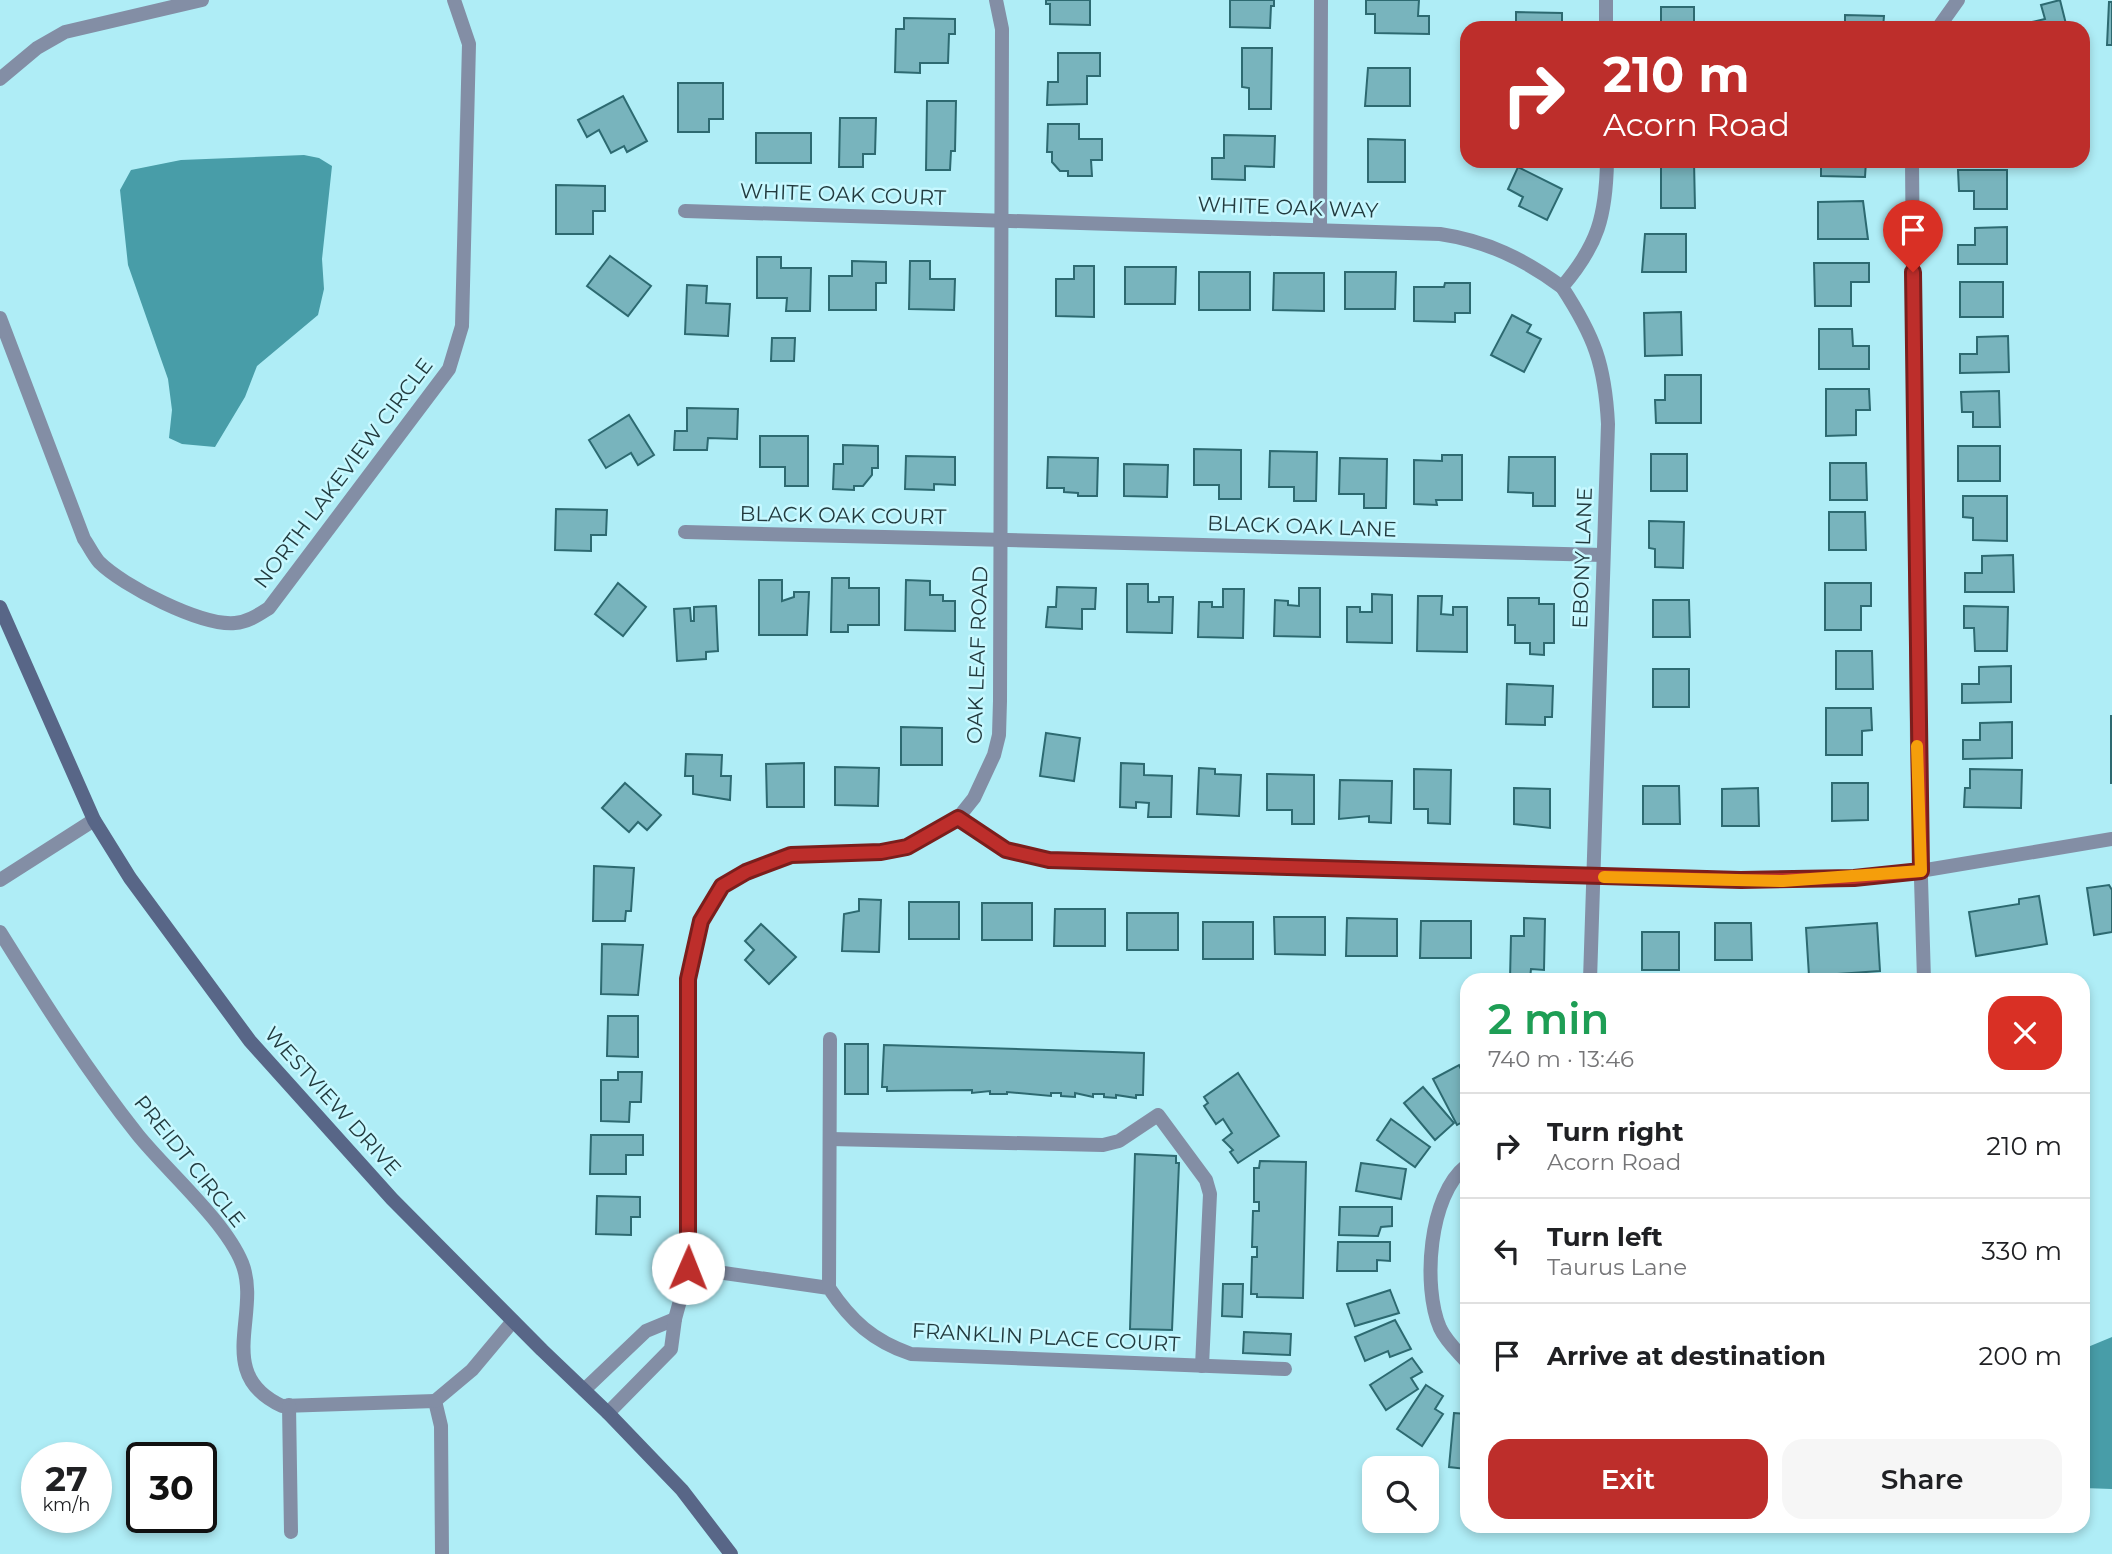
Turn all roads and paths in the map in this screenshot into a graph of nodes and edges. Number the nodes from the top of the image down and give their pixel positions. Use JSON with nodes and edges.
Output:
{"nodes":[{"id":1,"x":202,"y":0,"type":"edge"},
{"id":2,"x":454,"y":0,"type":"edge"},
{"id":3,"x":996,"y":0,"type":"edge"},
{"id":4,"x":1321,"y":0,"type":"edge"},
{"id":5,"x":1606,"y":0,"type":"edge"},
{"id":6,"x":1958,"y":0,"type":"edge"},
{"id":7,"x":1606,"y":21,"type":"edge"},
{"id":8,"x":1943,"y":21,"type":"edge"},
{"id":9,"x":0,"y":79,"type":"edge"},
{"id":10,"x":1606,"y":168,"type":"edge"},
{"id":11,"x":1912,"y":168,"type":"edge"},
{"id":12,"x":685,"y":211,"type":"dead end"},
{"id":13,"x":1000,"y":220,"type":"junction"},
{"id":14,"x":1321,"y":229,"type":"junction"},
{"id":15,"x":1562,"y":287,"type":"junction"},
{"id":16,"x":0,"y":318,"type":"edge"},
{"id":17,"x":685,"y":532,"type":"dead end"},
{"id":18,"x":1001,"y":539,"type":"junction"},
{"id":19,"x":1603,"y":555,"type":"junction"},
{"id":20,"x":0,"y":607,"type":"edge"},
{"id":21,"x":958,"y":818,"type":"junction"},
{"id":22,"x":94,"y":820,"type":"junction"},
{"id":23,"x":2112,"y":839,"type":"edge"},
{"id":24,"x":1921,"y":871,"type":"junction"},
{"id":25,"x":1593,"y":877,"type":"junction"},
{"id":26,"x":0,"y":880,"type":"edge"},
{"id":27,"x":0,"y":932,"type":"edge"},
{"id":28,"x":1590,"y":973,"type":"edge"},
{"id":29,"x":1924,"y":973,"type":"edge"},
{"id":30,"x":830,"y":1039,"type":"dead end"},
{"id":31,"x":830,"y":1139,"type":"junction"},
{"id":32,"x":1460,"y":1174,"type":"edge"},
{"id":33,"x":688,"y":1268,"type":"junction"},
{"id":34,"x":829,"y":1288,"type":"junction"},
{"id":35,"x":675,"y":1319,"type":"junction"},
{"id":36,"x":513,"y":1321,"type":"junction"},
{"id":37,"x":1460,"y":1354,"type":"edge"},
{"id":38,"x":1202,"y":1366,"type":"junction"},
{"id":39,"x":1285,"y":1369,"type":"dead end"},
{"id":40,"x":584,"y":1390,"type":"junction"},
{"id":41,"x":435,"y":1401,"type":"junction"},
{"id":42,"x":289,"y":1405,"type":"junction"},
{"id":43,"x":608,"y":1413,"type":"junction"},
{"id":44,"x":291,"y":1532,"type":"dead end"},
{"id":45,"x":442,"y":1554,"type":"edge"},
{"id":46,"x":731,"y":1554,"type":"edge"}],
"edges":[{"from":1,"to":9,"type":"street"},
{"from":2,"to":16,"type":"street","name":"NORTH LAKEVIEW CIRCLE"},
{"from":3,"to":13,"type":"street","name":"OAK LEAF ROAD"},
{"from":4,"to":14,"type":"street"},
{"from":5,"to":7,"type":"street"},
{"from":6,"to":8,"type":"street"},
{"from":10,"to":15,"type":"street"},
{"from":11,"to":24,"type":"street"},
{"from":12,"to":13,"type":"street","name":"WHITE OAK COURT"},
{"from":13,"to":14,"type":"street","name":"WHITE OAK WAY"},
{"from":13,"to":18,"type":"street","name":"OAK LEAF ROAD"},
{"from":14,"to":15,"type":"street","name":"WHITE OAK WAY"},
{"from":15,"to":19,"type":"street","name":"EBONY LANE"},
{"from":17,"to":18,"type":"street","name":"BLACK OAK COURT"},
{"from":18,"to":19,"type":"street","name":"BLACK OAK LANE"},
{"from":18,"to":21,"type":"street","name":"OAK LEAF ROAD"},
{"from":19,"to":25,"type":"street","name":"EBONY LANE"},
{"from":20,"to":22,"type":"street","name":"WESTVIEW DRIVE"},
{"from":21,"to":25,"type":"street"},
{"from":21,"to":33,"type":"street","name":"OAK LEAF ROAD"},
{"from":22,"to":26,"type":"street"},
{"from":22,"to":36,"type":"street","name":"WESTVIEW DRIVE"},
{"from":23,"to":24,"type":"street"},
{"from":24,"to":25,"type":"street"},
{"from":24,"to":29,"type":"street"},
{"from":25,"to":28,"type":"street","name":"EBONY LANE"},
{"from":27,"to":42,"type":"street","name":"PREIDT CIRCLE"},
{"from":30,"to":31,"type":"street"},
{"from":31,"to":34,"type":"street"},
{"from":31,"to":38,"type":"street","name":"FRANKLIN PLACE COURT"},
{"from":32,"to":37,"type":"street"},
{"from":33,"to":34,"type":"street"},
{"from":33,"to":35,"type":"street","name":"OAK LEAF ROAD"},
{"from":34,"to":38,"type":"street","name":"FRANKLIN PLACE COURT"},
{"from":35,"to":40,"type":"street"},
{"from":35,"to":43,"type":"street","name":"OAK LEAF ROAD"},
{"from":36,"to":40,"type":"street","name":"WESTVIEW DRIVE"},
{"from":36,"to":41,"type":"street"},
{"from":38,"to":39,"type":"street","name":"FRANKLIN PLACE COURT"},
{"from":40,"to":43,"type":"street","name":"WESTVIEW DRIVE"},
{"from":41,"to":42,"type":"street","name":"PREIDT CIRCLE"},
{"from":41,"to":45,"type":"street"},
{"from":42,"to":44,"type":"street"},
{"from":43,"to":46,"type":"street","name":"WESTVIEW DRIVE"}]}
